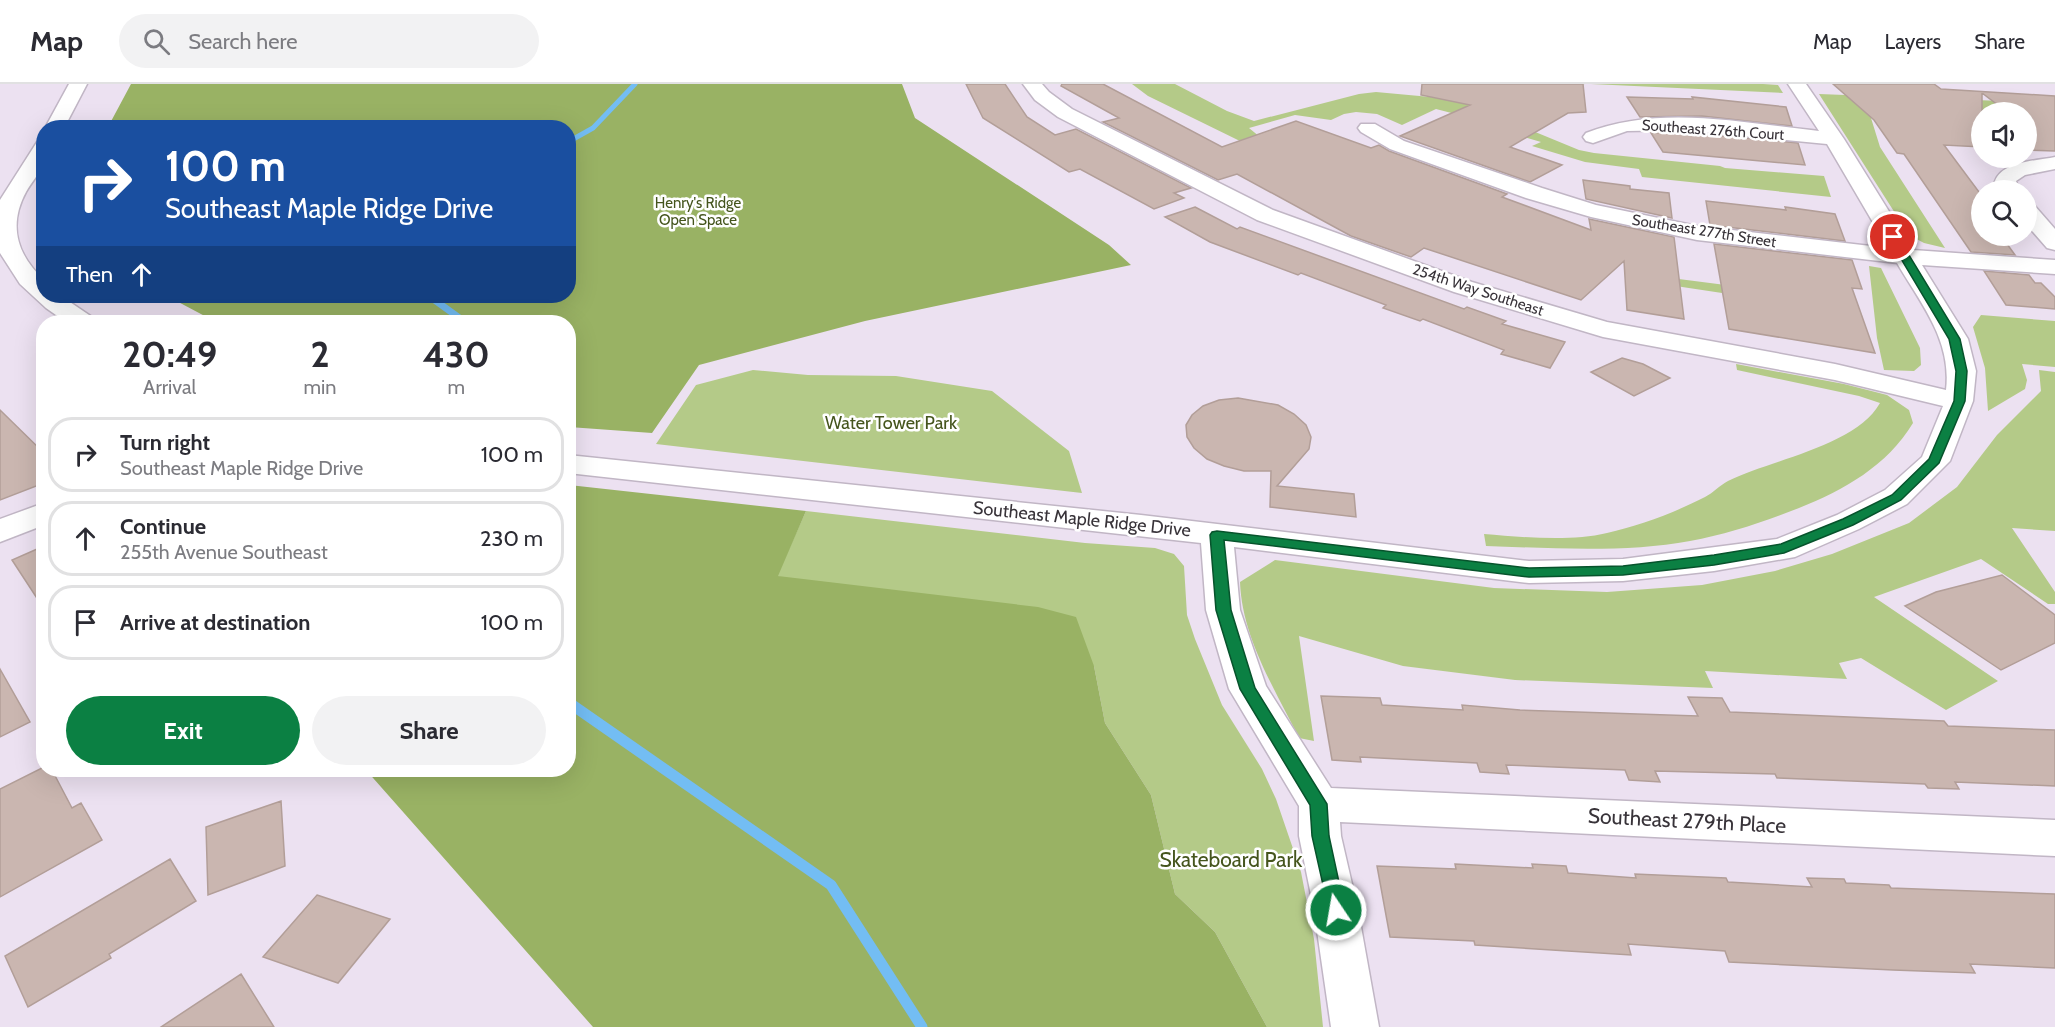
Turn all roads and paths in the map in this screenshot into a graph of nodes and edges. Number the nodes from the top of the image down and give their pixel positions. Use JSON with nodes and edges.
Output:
{"nodes":[{"id":1,"x":78,"y":84,"type":"edge"},
{"id":2,"x":1032,"y":84,"type":"edge"},
{"id":3,"x":1797,"y":84,"type":"edge"},
{"id":4,"x":58,"y":120,"type":"edge"},
{"id":5,"x":1368,"y":128,"type":"dead end"},
{"id":6,"x":1593,"y":137,"type":"dead end"},
{"id":7,"x":1834,"y":139,"type":"junction"},
{"id":8,"x":36,"y":160,"type":"edge"},
{"id":9,"x":2055,"y":163,"type":"edge"},
{"id":10,"x":2006,"y":180,"type":"edge"},
{"id":11,"x":2037,"y":223,"type":"edge"},
{"id":12,"x":2055,"y":243,"type":"edge"},
{"id":13,"x":1905,"y":257,"type":"junction"},
{"id":14,"x":2055,"y":267,"type":"edge"},
{"id":15,"x":36,"y":288,"type":"edge"},
{"id":16,"x":52,"y":303,"type":"edge"},
{"id":17,"x":71,"y":315,"type":"edge"},
{"id":18,"x":1959,"y":401,"type":"junction"},
{"id":19,"x":576,"y":465,"type":"edge"},
{"id":20,"x":36,"y":516,"type":"edge"},
{"id":21,"x":0,"y":531,"type":"edge"},
{"id":22,"x":1217,"y":535,"type":"junction"},
{"id":23,"x":1319,"y":804,"type":"junction"},
{"id":24,"x":2055,"y":838,"type":"edge"},
{"id":25,"x":1355,"y":1027,"type":"edge"}],
"edges":[{"from":1,"to":4,"type":"street"},
{"from":2,"to":18,"type":"street","name":"254th Way Southeast"},
{"from":3,"to":7,"type":"street","name":"Southeast Maple Ridge Drive"},
{"from":5,"to":13,"type":"street","name":"Southeast 277th Street"},
{"from":6,"to":7,"type":"street","name":"Southeast 276th Court"},
{"from":7,"to":13,"type":"street","name":"Southeast Maple Ridge Drive"},
{"from":8,"to":15,"type":"street"},
{"from":9,"to":10,"type":"street"},
{"from":11,"to":12,"type":"street"},
{"from":13,"to":14,"type":"street","name":"Southeast 277th Street"},
{"from":13,"to":18,"type":"street","name":"Southeast Maple Ridge Drive"},
{"from":16,"to":17,"type":"street"},
{"from":18,"to":22,"type":"street","name":"Southeast Maple Ridge Drive"},
{"from":19,"to":22,"type":"street","name":"Southeast Maple Ridge Drive"},
{"from":20,"to":21,"type":"street"},
{"from":22,"to":23,"type":"street"},
{"from":23,"to":24,"type":"street","name":"Southeast 279th Place"},
{"from":23,"to":25,"type":"street"}]}
